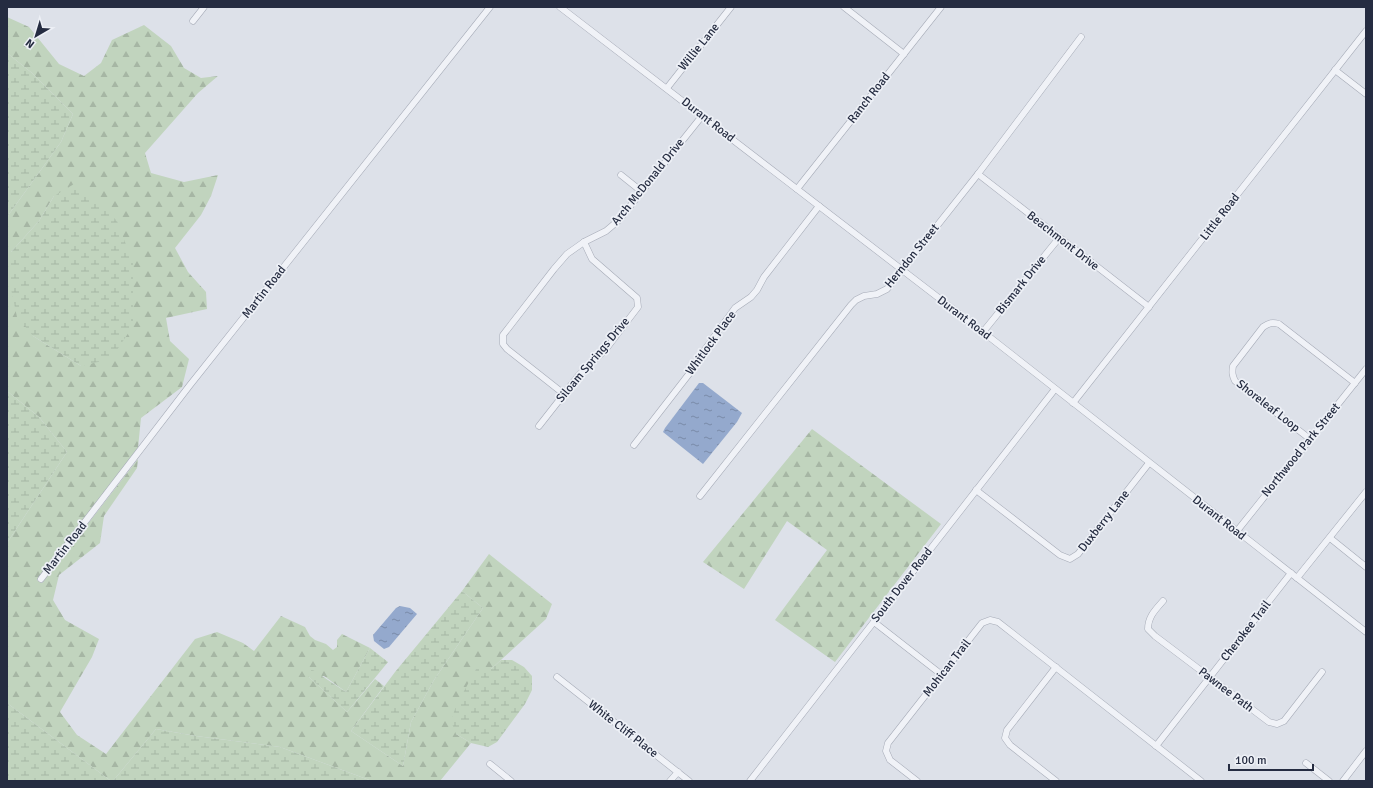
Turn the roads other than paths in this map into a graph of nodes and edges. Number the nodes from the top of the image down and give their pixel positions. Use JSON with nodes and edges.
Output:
{"nodes":[{"id":1,"x":204,"y":7,"type":"edge"},
{"id":2,"x":490,"y":7,"type":"edge"},
{"id":3,"x":560,"y":7,"type":"edge"},
{"id":4,"x":731,"y":7,"type":"edge"},
{"id":5,"x":844,"y":7,"type":"edge"},
{"id":6,"x":941,"y":7,"type":"edge"},
{"id":7,"x":193,"y":21,"type":"dead end"},
{"id":8,"x":1366,"y":31,"type":"edge"},
{"id":9,"x":1081,"y":37,"type":"dead end"},
{"id":10,"x":904,"y":54,"type":"junction"},
{"id":11,"x":1336,"y":70,"type":"junction"},
{"id":12,"x":667,"y":88,"type":"junction"},
{"id":13,"x":1366,"y":94,"type":"edge"},
{"id":14,"x":702,"y":116,"type":"junction"},
{"id":15,"x":978,"y":174,"type":"junction"},
{"id":16,"x":621,"y":176,"type":"dead end"},
{"id":17,"x":797,"y":188,"type":"junction"},
{"id":18,"x":641,"y":191,"type":"junction"},
{"id":19,"x":819,"y":206,"type":"junction"},
{"id":20,"x":1059,"y":238,"type":"junction"},
{"id":21,"x":584,"y":242,"type":"junction"},
{"id":22,"x":901,"y":271,"type":"junction"},
{"id":23,"x":1149,"y":307,"type":"junction"},
{"id":24,"x":983,"y":332,"type":"junction"},
{"id":25,"x":1366,"y":369,"type":"edge"},
{"id":26,"x":1355,"y":383,"type":"junction"},
{"id":27,"x":1055,"y":389,"type":"junction"},
{"id":28,"x":564,"y":394,"type":"junction"},
{"id":29,"x":1073,"y":403,"type":"junction"},
{"id":30,"x":539,"y":426,"type":"dead end"},
{"id":31,"x":1310,"y":439,"type":"junction"},
{"id":32,"x":634,"y":445,"type":"dead end"},
{"id":33,"x":1149,"y":463,"type":"junction"},
{"id":34,"x":976,"y":490,"type":"junction"},
{"id":35,"x":1366,"y":492,"type":"edge"},
{"id":36,"x":700,"y":496,"type":"dead end"},
{"id":37,"x":1237,"y":531,"type":"junction"},
{"id":38,"x":1330,"y":538,"type":"junction"},
{"id":39,"x":1366,"y":567,"type":"edge"},
{"id":40,"x":1291,"y":574,"type":"junction"},
{"id":41,"x":1297,"y":578,"type":"junction"},
{"id":42,"x":41,"y":579,"type":"dead end"},
{"id":43,"x":1163,"y":601,"type":"dead end"},
{"id":44,"x":874,"y":622,"type":"junction"},
{"id":45,"x":1366,"y":632,"type":"edge"},
{"id":46,"x":1056,"y":667,"type":"junction"},
{"id":47,"x":1322,"y":672,"type":"dead end"},
{"id":48,"x":942,"y":675,"type":"junction"},
{"id":49,"x":557,"y":677,"type":"dead end"},
{"id":50,"x":1209,"y":678,"type":"junction"},
{"id":51,"x":1156,"y":746,"type":"junction"},
{"id":52,"x":1366,"y":751,"type":"edge"},
{"id":53,"x":1306,"y":763,"type":"dead end"},
{"id":54,"x":490,"y":764,"type":"dead end"},
{"id":55,"x":678,"y":772,"type":"junction"},
{"id":56,"x":511,"y":781,"type":"edge"},
{"id":57,"x":670,"y":781,"type":"edge"},
{"id":58,"x":689,"y":781,"type":"edge"},
{"id":59,"x":750,"y":781,"type":"edge"},
{"id":60,"x":917,"y":781,"type":"edge"},
{"id":61,"x":1056,"y":781,"type":"edge"},
{"id":62,"x":1201,"y":781,"type":"edge"},
{"id":63,"x":1329,"y":781,"type":"edge"},
{"id":64,"x":1343,"y":781,"type":"edge"}],
"edges":[{"from":1,"to":7,"type":"street"},
{"from":2,"to":42,"type":"street","name":"Martin Road"},
{"from":3,"to":12,"type":"street","name":"Durant Road"},
{"from":4,"to":12,"type":"street","name":"Willie Lane"},
{"from":5,"to":10,"type":"street"},
{"from":6,"to":10,"type":"street","name":"Ranch Road"},
{"from":8,"to":11,"type":"street","name":"Little Road"},
{"from":9,"to":15,"type":"street","name":"Herndon Street"},
{"from":10,"to":17,"type":"street","name":"Ranch Road"},
{"from":11,"to":13,"type":"street"},
{"from":11,"to":23,"type":"street","name":"Little Road"},
{"from":12,"to":14,"type":"street","name":"Durant Road"},
{"from":14,"to":17,"type":"street","name":"Durant Road"},
{"from":14,"to":18,"type":"street","name":"Arch McDonald Drive"},
{"from":15,"to":20,"type":"street","name":"Beachmont Drive"},
{"from":15,"to":22,"type":"street","name":"Herndon Street"},
{"from":16,"to":18,"type":"street"},
{"from":17,"to":19,"type":"street","name":"Durant Road"},
{"from":18,"to":21,"type":"street","name":"Arch McDonald Drive"},
{"from":19,"to":22,"type":"street","name":"Durant Road"},
{"from":19,"to":32,"type":"street","name":"Whitlock Place"},
{"from":20,"to":23,"type":"street","name":"Beachmont Drive"},
{"from":20,"to":24,"type":"street","name":"Bismark Drive"},
{"from":21,"to":28,"type":"street","name":"Siloam Springs Drive"},
{"from":21,"to":28,"type":"street","name":"Arch McDonald Drive"},
{"from":22,"to":24,"type":"street","name":"Durant Road"},
{"from":22,"to":36,"type":"street","name":"Herndon Street"},
{"from":23,"to":29,"type":"street","name":"Little Road"},
{"from":24,"to":27,"type":"street","name":"Durant Road"},
{"from":25,"to":26,"type":"street","name":"Northwood Park Street"},
{"from":26,"to":31,"type":"street","name":"Northwood Park Street"},
{"from":26,"to":31,"type":"street","name":"Shoreleaf Loop"},
{"from":27,"to":29,"type":"street","name":"Durant Road"},
{"from":27,"to":34,"type":"street","name":"South Dover Road"},
{"from":28,"to":30,"type":"street","name":"Siloam Springs Drive"},
{"from":29,"to":33,"type":"street","name":"Durant Road"},
{"from":31,"to":37,"type":"street","name":"Northwood Park Street"},
{"from":33,"to":34,"type":"street","name":"Duxberry Lane"},
{"from":33,"to":37,"type":"street","name":"Durant Road"},
{"from":34,"to":44,"type":"street","name":"South Dover Road"},
{"from":35,"to":38,"type":"street"},
{"from":37,"to":40,"type":"street","name":"Durant Road"},
{"from":38,"to":39,"type":"street"},
{"from":38,"to":41,"type":"street"},
{"from":40,"to":41,"type":"street","name":"Durant Road"},
{"from":40,"to":50,"type":"street","name":"Cherokee Trail"},
{"from":41,"to":45,"type":"street","name":"Durant Road"},
{"from":43,"to":50,"type":"street","name":"Pawnee Path"},
{"from":44,"to":48,"type":"street"},
{"from":44,"to":59,"type":"street","name":"South Dover Road"},
{"from":46,"to":48,"type":"street","name":"Mohican Trail"},
{"from":46,"to":51,"type":"street","name":"Mohican Trail"},
{"from":46,"to":61,"type":"street"},
{"from":47,"to":50,"type":"street","name":"Pawnee Path"},
{"from":48,"to":60,"type":"street","name":"Mohican Trail"},
{"from":49,"to":55,"type":"street","name":"White Cliff Place"},
{"from":50,"to":51,"type":"street","name":"Cherokee Trail"},
{"from":51,"to":62,"type":"street","name":"Mohican Trail"},
{"from":52,"to":64,"type":"street"},
{"from":53,"to":63,"type":"street"},
{"from":54,"to":56,"type":"street"},
{"from":55,"to":57,"type":"street"},
{"from":55,"to":58,"type":"street","name":"White Cliff Place"}]}
